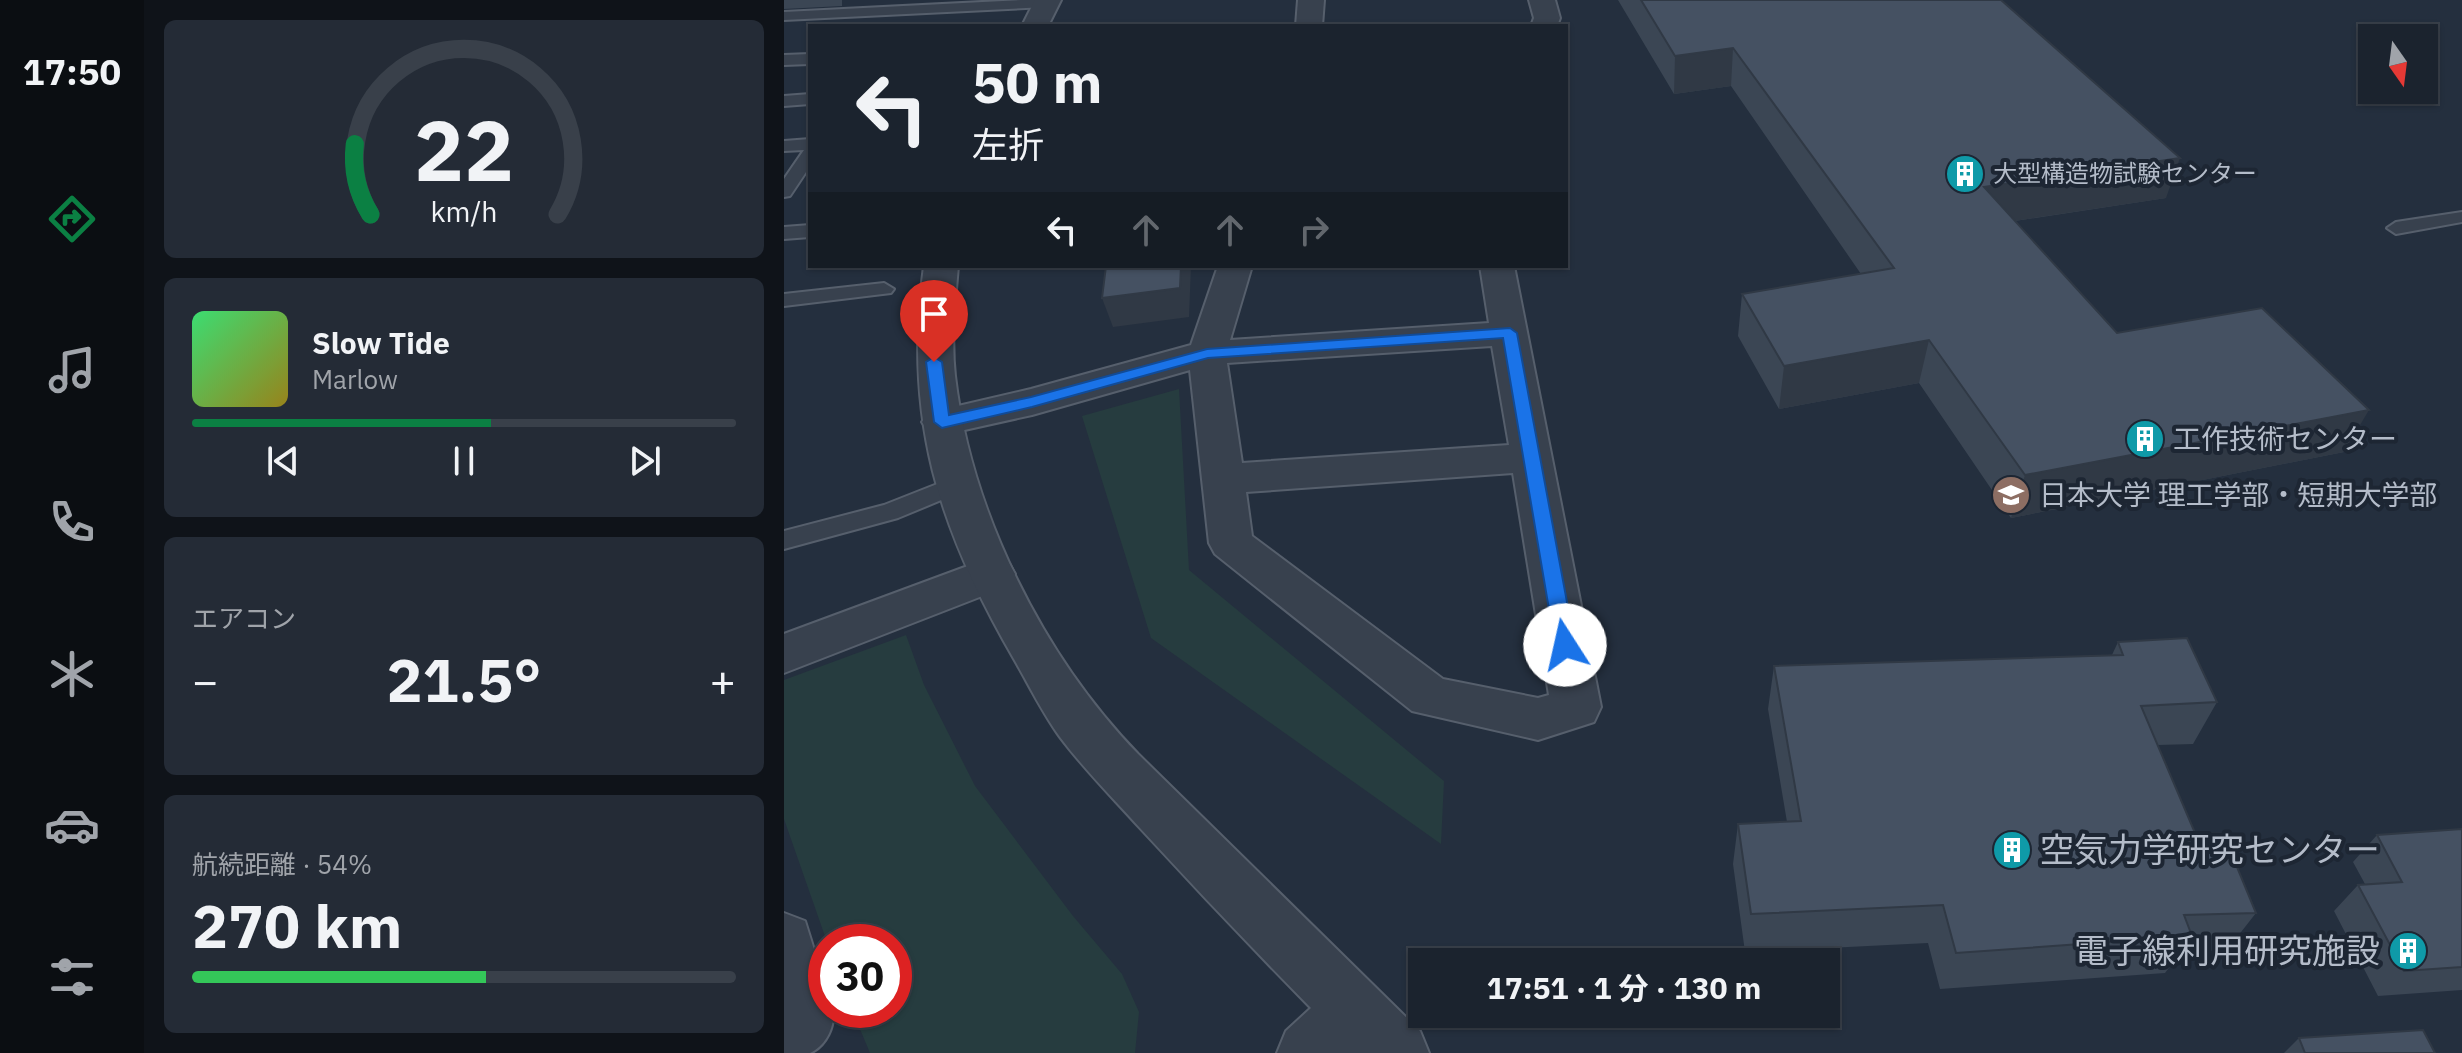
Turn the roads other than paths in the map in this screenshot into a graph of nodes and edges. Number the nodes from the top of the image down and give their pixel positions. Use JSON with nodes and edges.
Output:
{"nodes":[{"id":1,"x":790,"y":0,"type":"edge"},
{"id":2,"x":1311,"y":0,"type":"edge"},
{"id":3,"x":1542,"y":0,"type":"edge"},
{"id":4,"x":943,"y":4,"type":"edge"},
{"id":5,"x":865,"y":6,"type":"edge"},
{"id":6,"x":784,"y":8,"type":"edge"},
{"id":7,"x":1043,"y":10,"type":"edge"},
{"id":8,"x":784,"y":16,"type":"edge"},
{"id":9,"x":1309,"y":24,"type":"edge"},
{"id":10,"x":1545,"y":24,"type":"edge"},
{"id":11,"x":808,"y":59,"type":"edge"},
{"id":12,"x":784,"y":60,"type":"edge"},
{"id":13,"x":808,"y":99,"type":"edge"},
{"id":14,"x":784,"y":101,"type":"edge"},
{"id":15,"x":808,"y":144,"type":"edge"},
{"id":16,"x":784,"y":146,"type":"edge"},
{"id":17,"x":808,"y":156,"type":"edge"},
{"id":18,"x":784,"y":192,"type":"edge"},
{"id":19,"x":2462,"y":217,"type":"edge"},
{"id":20,"x":2396,"y":228,"type":"dead end"},
{"id":21,"x":808,"y":231,"type":"edge"},
{"id":22,"x":784,"y":233,"type":"edge"},
{"id":23,"x":941,"y":268,"type":"edge"},
{"id":24,"x":1234,"y":268,"type":"edge"},
{"id":25,"x":1497,"y":268,"type":"edge"},
{"id":26,"x":884,"y":289,"type":"dead end"},
{"id":27,"x":784,"y":300,"type":"edge"},
{"id":28,"x":1510,"y":333,"type":"junction"},
{"id":29,"x":1207,"y":353,"type":"junction"},
{"id":30,"x":942,"y":422,"type":"junction"},
{"id":31,"x":1532,"y":458,"type":"junction"},
{"id":32,"x":1223,"y":479,"type":"junction"},
{"id":33,"x":955,"y":485,"type":"junction"},
{"id":34,"x":784,"y":540,"type":"edge"},
{"id":35,"x":992,"y":574,"type":"junction"},
{"id":36,"x":784,"y":654,"type":"edge"},
{"id":37,"x":784,"y":941,"type":"edge"},
{"id":38,"x":1354,"y":1009,"type":"junction"},
{"id":39,"x":784,"y":1034,"type":"edge"},
{"id":40,"x":1308,"y":1053,"type":"edge"},
{"id":41,"x":1398,"y":1053,"type":"edge"}],
"edges":[{"from":1,"to":6,"type":"lane"},
{"from":2,"to":9,"type":"street"},
{"from":3,"to":10,"type":"street"},
{"from":4,"to":5,"type":"lane"},
{"from":4,"to":7,"type":"lane"},
{"from":5,"to":8,"type":"lane"},
{"from":11,"to":12,"type":"lane"},
{"from":13,"to":14,"type":"lane"},
{"from":15,"to":16,"type":"lane"},
{"from":17,"to":18,"type":"lane"},
{"from":19,"to":20,"type":"lane"},
{"from":21,"to":22,"type":"lane"},
{"from":23,"to":30,"type":"street"},
{"from":24,"to":29,"type":"street"},
{"from":25,"to":28,"type":"street"},
{"from":26,"to":27,"type":"lane"},
{"from":28,"to":29,"type":"street"},
{"from":28,"to":31,"type":"street"},
{"from":29,"to":30,"type":"street"},
{"from":29,"to":32,"type":"street"},
{"from":30,"to":33,"type":"street"},
{"from":31,"to":32,"type":"street"},
{"from":31,"to":32,"type":"street"},
{"from":33,"to":34,"type":"lane"},
{"from":33,"to":35,"type":"street"},
{"from":35,"to":36,"type":"street"},
{"from":35,"to":38,"type":"street"},
{"from":37,"to":39,"type":"street"},
{"from":38,"to":40,"type":"street"},
{"from":38,"to":41,"type":"street"}]}
